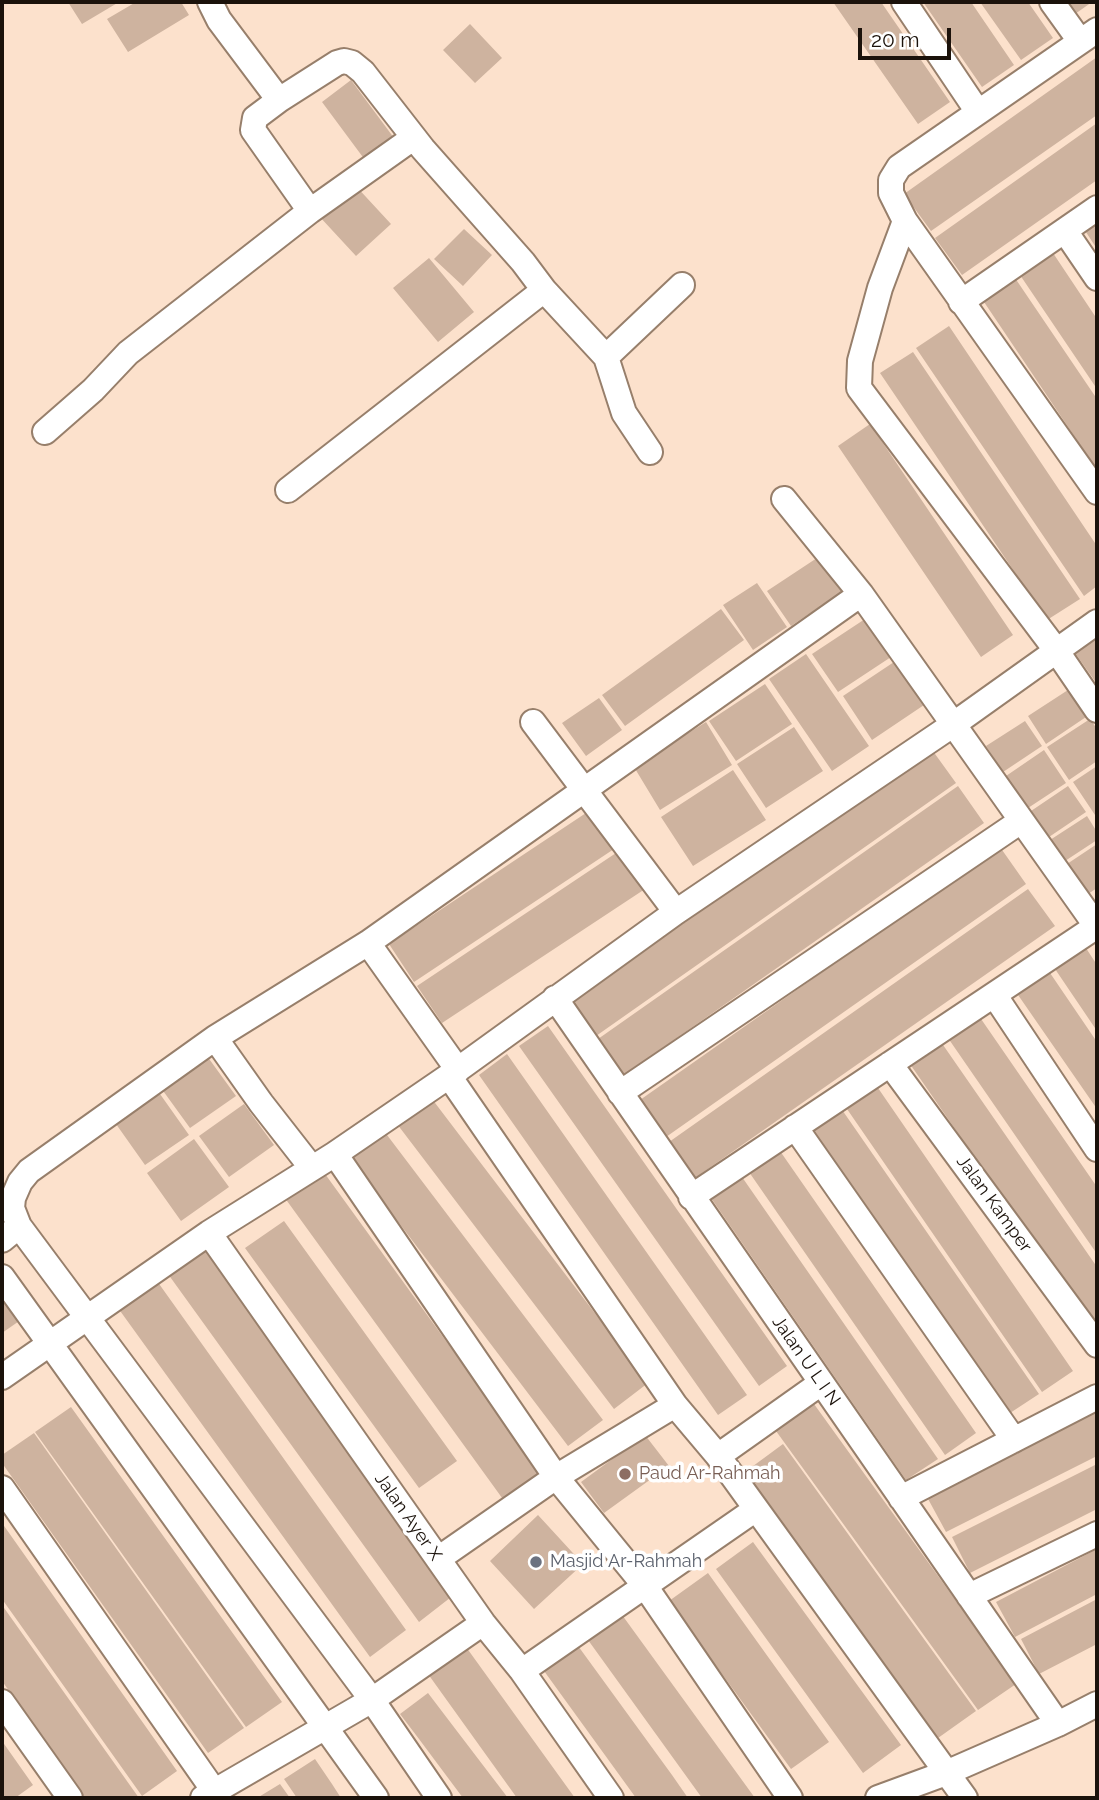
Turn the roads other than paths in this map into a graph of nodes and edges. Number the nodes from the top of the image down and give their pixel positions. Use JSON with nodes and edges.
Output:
{"nodes":[{"id":1,"x":210,"y":2,"type":"edge"},
{"id":2,"x":904,"y":2,"type":"edge"},
{"id":3,"x":1052,"y":2,"type":"edge"},
{"id":4,"x":1089,"y":36,"type":"edge"},
{"id":5,"x":279,"y":100,"type":"junction"},
{"id":6,"x":978,"y":112,"type":"junction"},
{"id":7,"x":414,"y":138,"type":"junction"},
{"id":8,"x":1097,"y":208,"type":"edge"},
{"id":9,"x":310,"y":211,"type":"junction"},
{"id":10,"x":905,"y":221,"type":"junction"},
{"id":11,"x":1065,"y":231,"type":"junction"},
{"id":12,"x":1097,"y":278,"type":"edge"},
{"id":13,"x":682,"y":285,"type":"dead end"},
{"id":14,"x":544,"y":290,"type":"junction"},
{"id":15,"x":961,"y":302,"type":"junction"},
{"id":16,"x":606,"y":356,"type":"junction"},
{"id":17,"x":46,"y":432,"type":"dead end"},
{"id":18,"x":650,"y":452,"type":"dead end"},
{"id":19,"x":288,"y":489,"type":"dead end"},
{"id":20,"x":1097,"y":492,"type":"edge"},
{"id":21,"x":784,"y":499,"type":"dead end"},
{"id":22,"x":861,"y":594,"type":"junction"},
{"id":23,"x":1097,"y":622,"type":"edge"},
{"id":24,"x":1056,"y":650,"type":"junction"},
{"id":25,"x":1097,"y":710,"type":"edge"},
{"id":26,"x":533,"y":722,"type":"dead end"},
{"id":27,"x":954,"y":724,"type":"junction"},
{"id":28,"x":585,"y":791,"type":"junction"},
{"id":29,"x":1021,"y":821,"type":"junction"},
{"id":30,"x":676,"y":912,"type":"junction"},
{"id":31,"x":1097,"y":927,"type":"edge"},
{"id":32,"x":368,"y":943,"type":"junction"},
{"id":33,"x":995,"y":996,"type":"junction"},
{"id":34,"x":555,"y":998,"type":"junction"},
{"id":35,"x":215,"y":1038,"type":"junction"},
{"id":36,"x":890,"y":1064,"type":"junction"},
{"id":37,"x":454,"y":1073,"type":"junction"},
{"id":38,"x":620,"y":1093,"type":"junction"},
{"id":39,"x":795,"y":1128,"type":"junction"},
{"id":40,"x":1097,"y":1149,"type":"edge"},
{"id":41,"x":335,"y":1154,"type":"junction"},
{"id":42,"x":311,"y":1167,"type":"junction"},
{"id":43,"x":691,"y":1197,"type":"junction"},
{"id":44,"x":10,"y":1233,"type":"edge"},
{"id":45,"x":209,"y":1234,"type":"junction"},
{"id":46,"x":2,"y":1277,"type":"edge"},
{"id":47,"x":88,"y":1319,"type":"junction"},
{"id":48,"x":49,"y":1343,"type":"junction"},
{"id":49,"x":1097,"y":1345,"type":"edge"},
{"id":50,"x":2,"y":1377,"type":"edge"},
{"id":51,"x":821,"y":1383,"type":"junction"},
{"id":52,"x":1097,"y":1397,"type":"edge"},
{"id":53,"x":675,"y":1405,"type":"junction"},
{"id":54,"x":1014,"y":1440,"type":"junction"},
{"id":55,"x":718,"y":1456,"type":"junction"},
{"id":56,"x":556,"y":1477,"type":"junction"},
{"id":57,"x":2,"y":1488,"type":"edge"},
{"id":58,"x":901,"y":1498,"type":"junction"},
{"id":59,"x":756,"y":1509,"type":"junction"},
{"id":60,"x":1097,"y":1534,"type":"edge"},
{"id":61,"x":438,"y":1559,"type":"junction"},
{"id":62,"x":645,"y":1586,"type":"junction"},
{"id":63,"x":969,"y":1596,"type":"junction"},
{"id":64,"x":483,"y":1623,"type":"junction"},
{"id":65,"x":522,"y":1671,"type":"junction"},
{"id":66,"x":372,"y":1700,"type":"junction"},
{"id":67,"x":2,"y":1702,"type":"edge"},
{"id":68,"x":1097,"y":1704,"type":"edge"},
{"id":69,"x":1058,"y":1724,"type":"junction"},
{"id":70,"x":326,"y":1726,"type":"junction"},
{"id":71,"x":946,"y":1773,"type":"junction"},
{"id":72,"x":212,"y":1796,"type":"edge"},
{"id":73,"x":68,"y":1798,"type":"edge"},
{"id":74,"x":376,"y":1798,"type":"edge"},
{"id":75,"x":439,"y":1798,"type":"edge"},
{"id":76,"x":611,"y":1798,"type":"edge"},
{"id":77,"x":790,"y":1798,"type":"edge"},
{"id":78,"x":878,"y":1798,"type":"edge"},
{"id":79,"x":965,"y":1798,"type":"edge"}],
"edges":[{"from":1,"to":5,"type":"street"},
{"from":2,"to":6,"type":"street"},
{"from":3,"to":4,"type":"street"},
{"from":4,"to":6,"type":"street"},
{"from":5,"to":7,"type":"street"},
{"from":5,"to":9,"type":"street"},
{"from":6,"to":10,"type":"street"},
{"from":7,"to":9,"type":"street"},
{"from":7,"to":14,"type":"street"},
{"from":8,"to":11,"type":"street"},
{"from":9,"to":17,"type":"street"},
{"from":10,"to":15,"type":"street"},
{"from":10,"to":24,"type":"street"},
{"from":11,"to":12,"type":"street"},
{"from":11,"to":15,"type":"street"},
{"from":13,"to":16,"type":"street"},
{"from":14,"to":16,"type":"street"},
{"from":14,"to":19,"type":"street"},
{"from":15,"to":20,"type":"street"},
{"from":16,"to":18,"type":"street"},
{"from":21,"to":22,"type":"street"},
{"from":22,"to":27,"type":"street"},
{"from":22,"to":28,"type":"street"},
{"from":23,"to":24,"type":"street"},
{"from":24,"to":25,"type":"street"},
{"from":24,"to":27,"type":"street"},
{"from":26,"to":28,"type":"street"},
{"from":27,"to":29,"type":"street"},
{"from":27,"to":30,"type":"street"},
{"from":28,"to":30,"type":"street"},
{"from":28,"to":32,"type":"street"},
{"from":29,"to":31,"type":"street"},
{"from":29,"to":38,"type":"street"},
{"from":30,"to":34,"type":"street"},
{"from":31,"to":33,"type":"street"},
{"from":32,"to":35,"type":"street"},
{"from":32,"to":37,"type":"street"},
{"from":33,"to":36,"type":"street"},
{"from":33,"to":40,"type":"street"},
{"from":34,"to":37,"type":"street"},
{"from":34,"to":38,"type":"street","name":"Jalan U L I N"},
{"from":35,"to":42,"type":"street"},
{"from":35,"to":44,"type":"street"},
{"from":36,"to":39,"type":"street"},
{"from":36,"to":49,"type":"street","name":"Jalan Kamper"},
{"from":37,"to":41,"type":"street"},
{"from":37,"to":53,"type":"street"},
{"from":38,"to":43,"type":"street","name":"Jalan U L I N"},
{"from":39,"to":43,"type":"street"},
{"from":39,"to":54,"type":"street"},
{"from":41,"to":42,"type":"street"},
{"from":41,"to":56,"type":"street"},
{"from":42,"to":45,"type":"street"},
{"from":43,"to":51,"type":"street","name":"Jalan U L I N"},
{"from":44,"to":47,"type":"street"},
{"from":45,"to":47,"type":"street"},
{"from":45,"to":61,"type":"street","name":"Jalan Ayer X"},
{"from":46,"to":48,"type":"street"},
{"from":47,"to":48,"type":"street"},
{"from":47,"to":66,"type":"street"},
{"from":48,"to":50,"type":"street"},
{"from":48,"to":70,"type":"street"},
{"from":51,"to":55,"type":"street"},
{"from":51,"to":58,"type":"street","name":"Jalan U L I N"},
{"from":52,"to":54,"type":"street"},
{"from":53,"to":55,"type":"street"},
{"from":53,"to":56,"type":"street"},
{"from":54,"to":58,"type":"street"},
{"from":55,"to":59,"type":"street"},
{"from":56,"to":61,"type":"street"},
{"from":56,"to":62,"type":"street"},
{"from":57,"to":72,"type":"street"},
{"from":58,"to":63,"type":"street","name":"Jalan U L I N"},
{"from":59,"to":62,"type":"street"},
{"from":59,"to":71,"type":"street"},
{"from":60,"to":63,"type":"street"},
{"from":61,"to":64,"type":"street","name":"Jalan Ayer X"},
{"from":62,"to":65,"type":"street"},
{"from":62,"to":77,"type":"street"},
{"from":63,"to":69,"type":"street","name":"Jalan U L I N"},
{"from":64,"to":65,"type":"street","name":"Jalan Ayer X"},
{"from":64,"to":66,"type":"street"},
{"from":65,"to":76,"type":"street","name":"Jalan Ayer X"},
{"from":66,"to":70,"type":"street"},
{"from":66,"to":75,"type":"street"},
{"from":67,"to":73,"type":"street"},
{"from":68,"to":69,"type":"street"},
{"from":69,"to":71,"type":"street"},
{"from":70,"to":72,"type":"street"},
{"from":70,"to":74,"type":"street"},
{"from":71,"to":78,"type":"street"},
{"from":71,"to":79,"type":"street"}]}
